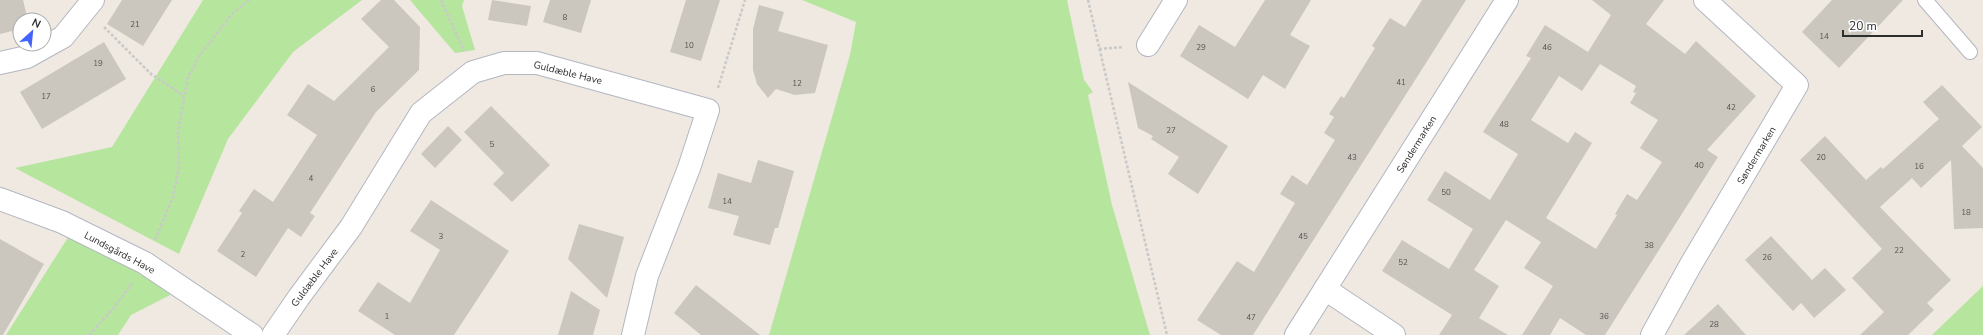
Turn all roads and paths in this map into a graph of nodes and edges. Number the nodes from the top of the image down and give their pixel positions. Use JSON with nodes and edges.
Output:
{"nodes":[{"id":1,"x":249,"y":0,"type":"edge"},
{"id":2,"x":441,"y":0,"type":"edge"},
{"id":3,"x":745,"y":0,"type":"edge"},
{"id":4,"x":1088,"y":0,"type":"edge"},
{"id":5,"x":1176,"y":0,"type":"edge"},
{"id":6,"x":1507,"y":0,"type":"edge"},
{"id":7,"x":1705,"y":0,"type":"edge"},
{"id":8,"x":1924,"y":0,"type":"edge"},
{"id":9,"x":90,"y":5,"type":"edge"},
{"id":10,"x":1148,"y":44,"type":"dead end"},
{"id":11,"x":1970,"y":52,"type":"dead end"},
{"id":12,"x":0,"y":62,"type":"edge"},
{"id":13,"x":473,"y":72,"type":"junction"},
{"id":14,"x":184,"y":96,"type":"junction"},
{"id":15,"x":708,"y":110,"type":"junction"},
{"id":16,"x":0,"y":198,"type":"edge"},
{"id":17,"x":145,"y":263,"type":"junction"},
{"id":18,"x":1325,"y":289,"type":"junction"},
{"id":19,"x":89,"y":335,"type":"edge"},
{"id":20,"x":252,"y":335,"type":"edge"},
{"id":21,"x":273,"y":335,"type":"edge"},
{"id":22,"x":633,"y":335,"type":"edge"},
{"id":23,"x":1167,"y":335,"type":"edge"},
{"id":24,"x":1296,"y":335,"type":"edge"},
{"id":25,"x":1394,"y":335,"type":"edge"},
{"id":26,"x":1652,"y":335,"type":"edge"}],
"edges":[{"from":1,"to":14,"type":"path"},
{"from":2,"to":13,"type":"path"},
{"from":3,"to":15,"type":"path"},
{"from":4,"to":23,"type":"path"},
{"from":5,"to":10,"type":"street"},
{"from":6,"to":18,"type":"street","name":"Søndermarken"},
{"from":7,"to":26,"type":"street","name":"Søndermarken"},
{"from":8,"to":11,"type":"lane"},
{"from":9,"to":12,"type":"street"},
{"from":9,"to":14,"type":"path"},
{"from":13,"to":15,"type":"street","name":"Guldæble Have"},
{"from":13,"to":21,"type":"street","name":"Guldæble Have"},
{"from":14,"to":17,"type":"path"},
{"from":15,"to":22,"type":"street"},
{"from":16,"to":17,"type":"street","name":"Lundsgårds Have"},
{"from":17,"to":19,"type":"path"},
{"from":17,"to":20,"type":"street","name":"Lundsgårds Have"},
{"from":18,"to":24,"type":"street","name":"Søndermarken"},
{"from":18,"to":25,"type":"street"}]}
